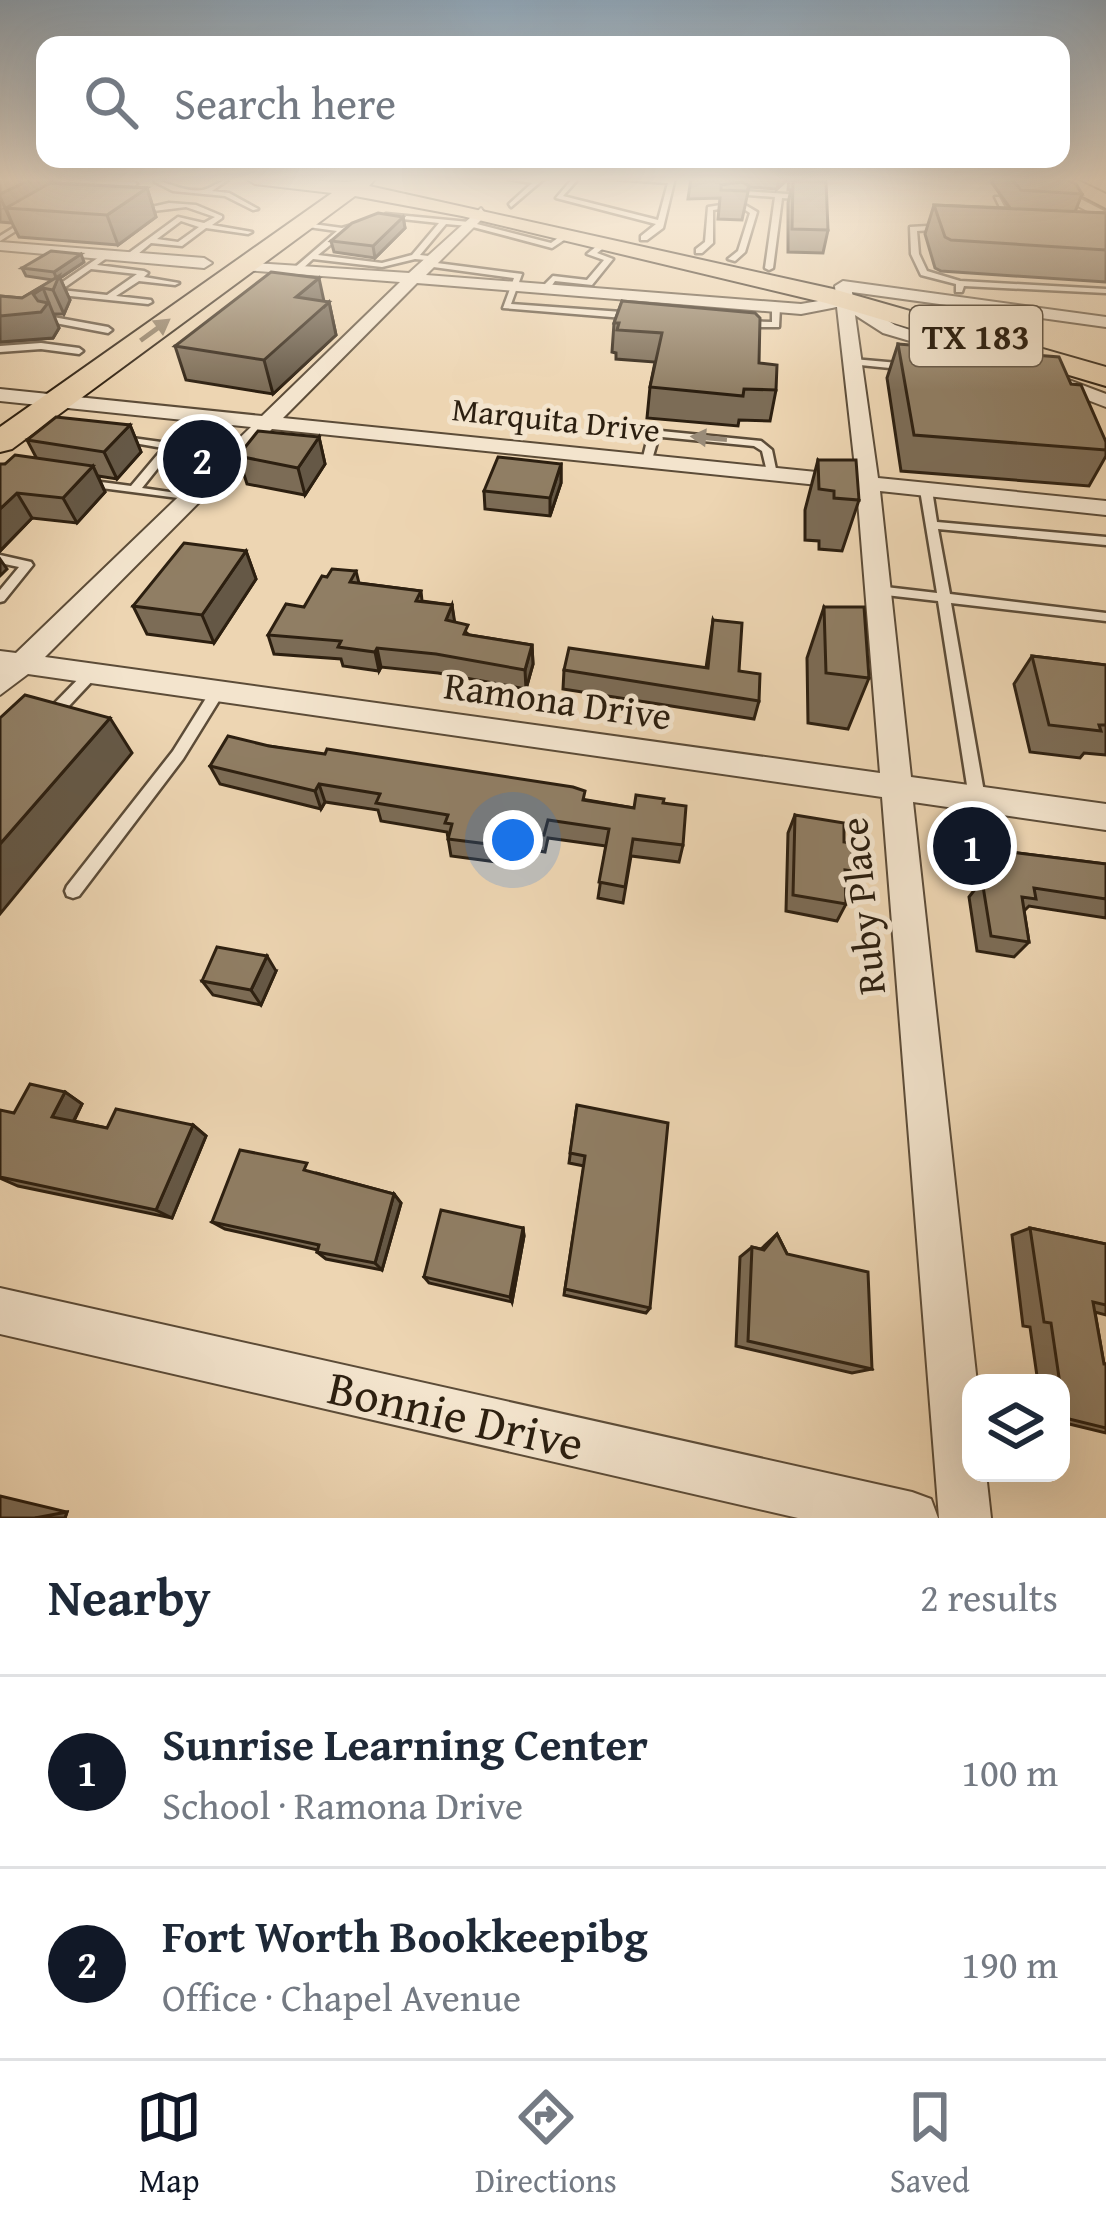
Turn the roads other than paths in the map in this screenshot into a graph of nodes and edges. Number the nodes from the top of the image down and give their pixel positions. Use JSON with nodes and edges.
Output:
{"nodes":[{"id":1,"x":51,"y":249,"type":"edge"},
{"id":2,"x":140,"y":249,"type":"edge"},
{"id":3,"x":234,"y":249,"type":"edge"},
{"id":4,"x":240,"y":249,"type":"edge"},
{"id":5,"x":264,"y":249,"type":"edge"},
{"id":6,"x":321,"y":249,"type":"edge"},
{"id":7,"x":428,"y":249,"type":"edge"},
{"id":8,"x":438,"y":249,"type":"edge"},
{"id":9,"x":599,"y":249,"type":"joint"},
{"id":10,"x":694,"y":249,"type":"edge"},
{"id":11,"x":702,"y":249,"type":"edge"},
{"id":12,"x":742,"y":249,"type":"edge"},
{"id":13,"x":772,"y":249,"type":"edge"},
{"id":14,"x":916,"y":249,"type":"edge"},
{"id":15,"x":699,"y":251,"type":"junction"},
{"id":16,"x":105,"y":255,"type":"junction"},
{"id":17,"x":129,"y":257,"type":"junction"},
{"id":18,"x":312,"y":257,"type":"junction"},
{"id":19,"x":731,"y":259,"type":"junction"},
{"id":20,"x":204,"y":263,"type":"junction"},
{"id":21,"x":423,"y":264,"type":"junction"},
{"id":22,"x":89,"y":266,"type":"junction"},
{"id":23,"x":769,"y":268,"type":"junction"},
{"id":24,"x":297,"y":269,"type":"junction"},
{"id":25,"x":514,"y":286,"type":"junction"},
{"id":26,"x":545,"y":289,"type":"junction"},
{"id":27,"x":142,"y":290,"type":"junction"},
{"id":28,"x":959,"y":291,"type":"junction"},
{"id":29,"x":1106,"y":291,"type":"edge"},
{"id":30,"x":844,"y":293,"type":"junction"},
{"id":31,"x":598,"y":294,"type":"junction"},
{"id":32,"x":110,"y":297,"type":"junction"},
{"id":33,"x":776,"y":307,"type":"junction"},
{"id":34,"x":592,"y":313,"type":"junction"},
{"id":35,"x":655,"y":318,"type":"edge"},
{"id":36,"x":53,"y":320,"type":"edge"},
{"id":37,"x":1106,"y":322,"type":"edge"},
{"id":38,"x":736,"y":323,"type":"edge"},
{"id":39,"x":108,"y":330,"type":"junction"},
{"id":40,"x":1106,"y":341,"type":"edge"},
{"id":41,"x":0,"y":349,"type":"edge"},
{"id":42,"x":79,"y":350,"type":"junction"},
{"id":43,"x":853,"y":362,"type":"junction"},
{"id":44,"x":918,"y":368,"type":"edge"},
{"id":45,"x":1106,"y":377,"type":"edge"},
{"id":46,"x":1106,"y":401,"type":"edge"},
{"id":47,"x":20,"y":413,"type":"edge"},
{"id":48,"x":215,"y":417,"type":"junction"},
{"id":49,"x":267,"y":422,"type":"junction"},
{"id":50,"x":91,"y":434,"type":"edge"},
{"id":51,"x":170,"y":446,"type":"junction"},
{"id":52,"x":647,"y":461,"type":"junction"},
{"id":53,"x":772,"y":474,"type":"junction"},
{"id":54,"x":79,"y":482,"type":"edge"},
{"id":55,"x":868,"y":484,"type":"junction"},
{"id":56,"x":135,"y":488,"type":"junction"},
{"id":57,"x":926,"y":490,"type":"junction"},
{"id":58,"x":190,"y":498,"type":"junction"},
{"id":59,"x":1105,"y":510,"type":"edge"},
{"id":60,"x":932,"y":526,"type":"junction"},
{"id":61,"x":1106,"y":541,"type":"edge"},
{"id":62,"x":0,"y":559,"type":"edge"},
{"id":63,"x":877,"y":590,"type":"junction"},
{"id":64,"x":0,"y":598,"type":"edge"},
{"id":65,"x":945,"y":598,"type":"junction"},
{"id":66,"x":1106,"y":617,"type":"edge"},
{"id":67,"x":11,"y":662,"type":"edge"},
{"id":68,"x":92,"y":673,"type":"junction"},
{"id":69,"x":0,"y":685,"type":"edge"},
{"id":70,"x":218,"y":691,"type":"junction"},
{"id":71,"x":31,"y":737,"type":"edge"},
{"id":72,"x":893,"y":786,"type":"junction"},
{"id":73,"x":977,"y":798,"type":"junction"},
{"id":74,"x":1106,"y":817,"type":"edge"},
{"id":75,"x":73,"y":891,"type":"dead end"},
{"id":76,"x":0,"y":1311,"type":"edge"},
{"id":77,"x":912,"y":1518,"type":"edge"},
{"id":78,"x":965,"y":1518,"type":"edge"}],
"edges":[{"from":1,"to":16,"type":"street"},
{"from":2,"to":17,"type":"lane"},
{"from":3,"to":20,"type":"main road"},
{"from":47,"to":4,"type":"main road","one_way":true},
{"from":5,"to":24,"type":"street"},
{"from":6,"to":18,"type":"lane"},
{"from":7,"to":21,"type":"lane"},
{"from":8,"to":21,"type":"street"},
{"from":9,"to":26,"type":"lane"},
{"from":9,"to":30,"type":"main road","number":"TX 183"},
{"from":10,"to":15,"type":"main road","number":"TX 183"},
{"from":11,"to":15,"type":"lane"},
{"from":12,"to":19,"type":"lane"},
{"from":13,"to":23,"type":"lane"},
{"from":14,"to":28,"type":"lane"},
{"from":15,"to":19,"type":"main road","number":"TX 183"},
{"from":16,"to":17,"type":"street"},
{"from":16,"to":22,"type":"lane"},
{"from":17,"to":20,"type":"street"},
{"from":18,"to":21,"type":"lane"},
{"from":18,"to":24,"type":"lane"},
{"from":19,"to":23,"type":"main road","number":"TX 183"},
{"from":20,"to":27,"type":"main road"},
{"from":21,"to":24,"type":"street"},
{"from":21,"to":25,"type":"street"},
{"from":21,"to":49,"type":"street"},
{"from":22,"to":27,"type":"lane"},
{"from":22,"to":32,"type":"lane"},
{"from":23,"to":30,"type":"main road","number":"TX 183"},
{"from":25,"to":26,"type":"street"},
{"from":25,"to":34,"type":"lane"},
{"from":26,"to":31,"type":"street"},
{"from":27,"to":32,"type":"lane"},
{"from":27,"to":32,"type":"lane"},
{"from":27,"to":39,"type":"main road"},
{"from":28,"to":29,"type":"lane"},
{"from":28,"to":30,"type":"street"},
{"from":28,"to":37,"type":"street"},
{"from":30,"to":33,"type":"street"},
{"from":30,"to":40,"type":"main road","number":"TX 183"},
{"from":30,"to":43,"type":"street","name":"Ruby Place"},
{"from":30,"to":45,"type":"main road","number":"TX 183"},
{"from":30,"to":46,"type":"street"},
{"from":31,"to":33,"type":"street"},
{"from":31,"to":34,"type":"lane"},
{"from":33,"to":38,"type":"lane"},
{"from":34,"to":35,"type":"lane"},
{"from":36,"to":39,"type":"lane"},
{"from":39,"to":42,"type":"main road"},
{"from":41,"to":42,"type":"lane"},
{"from":42,"to":47,"type":"main road"},
{"from":43,"to":44,"type":"lane"},
{"from":43,"to":55,"type":"street","name":"Ruby Place"},
{"from":47,"to":48,"type":"street","name":"Marquita Drive"},
{"from":48,"to":49,"type":"street","name":"Marquita Drive"},
{"from":48,"to":51,"type":"lane"},
{"from":49,"to":52,"type":"street","name":"Marquita Drive"},
{"from":49,"to":58,"type":"street"},
{"from":50,"to":51,"type":"lane"},
{"from":51,"to":56,"type":"lane"},
{"from":52,"to":53,"type":"street","name":"Marquita Drive"},
{"from":53,"to":52,"type":"lane","one_way":true},
{"from":53,"to":55,"type":"street","name":"Marquita Drive"},
{"from":54,"to":56,"type":"lane"},
{"from":55,"to":57,"type":"street","name":"Marquita Drive"},
{"from":55,"to":63,"type":"street","name":"Ruby Place"},
{"from":56,"to":58,"type":"lane"},
{"from":57,"to":59,"type":"street","name":"Marquita Drive"},
{"from":57,"to":60,"type":"lane"},
{"from":58,"to":67,"type":"street"},
{"from":60,"to":61,"type":"lane"},
{"from":60,"to":65,"type":"lane"},
{"from":62,"to":64,"type":"lane"},
{"from":63,"to":65,"type":"lane"},
{"from":63,"to":72,"type":"street","name":"Ruby Place"},
{"from":65,"to":66,"type":"lane"},
{"from":65,"to":73,"type":"lane"},
{"from":67,"to":68,"type":"street","name":"Ramona Drive"},
{"from":67,"to":69,"type":"street"},
{"from":68,"to":70,"type":"street","name":"Ramona Drive"},
{"from":68,"to":71,"type":"lane"},
{"from":70,"to":72,"type":"street","name":"Ramona Drive"},
{"from":70,"to":75,"type":"lane"},
{"from":72,"to":73,"type":"street","name":"Ramona Drive"},
{"from":72,"to":78,"type":"street","name":"Ruby Place"},
{"from":73,"to":74,"type":"street","name":"Ramona Drive"},
{"from":76,"to":77,"type":"street","name":"Bonnie Drive"}]}
